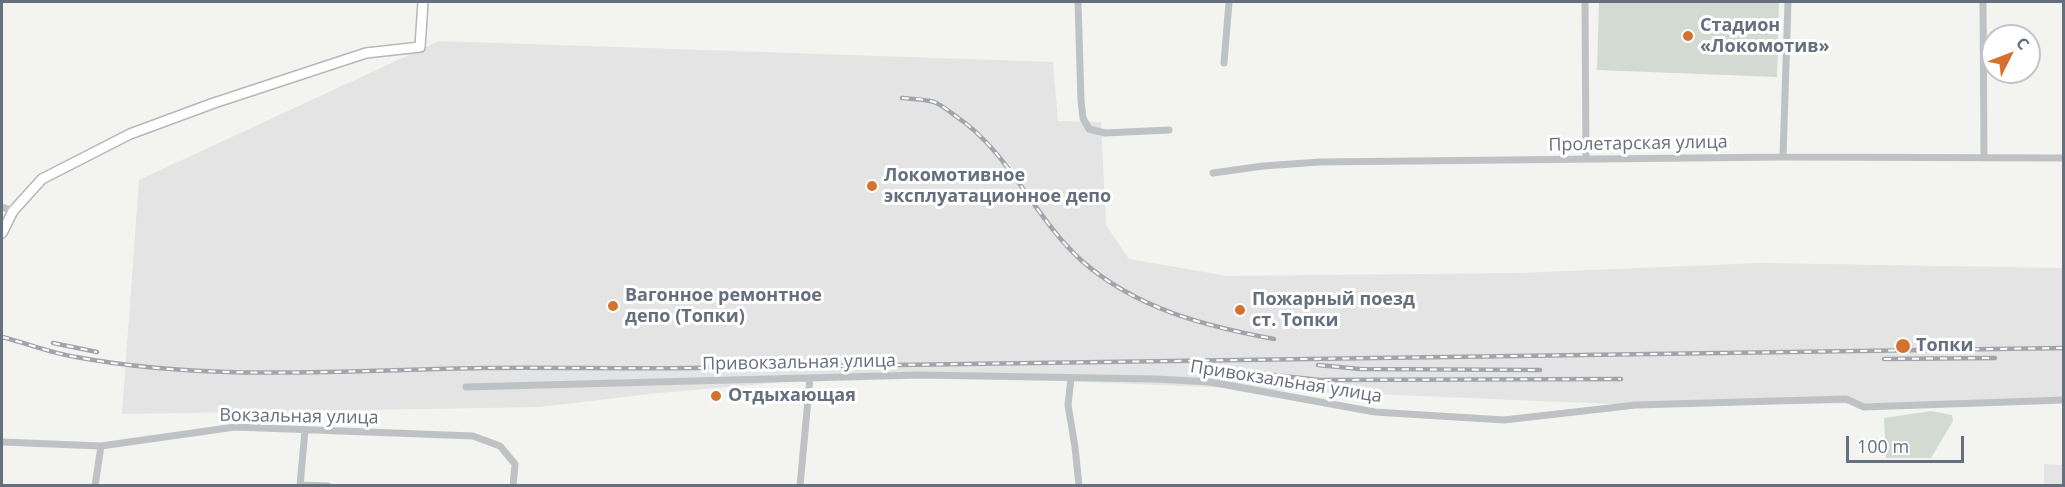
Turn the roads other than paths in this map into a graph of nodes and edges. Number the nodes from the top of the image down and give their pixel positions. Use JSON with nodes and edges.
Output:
{"nodes":[{"id":1,"x":423,"y":2,"type":"edge"},
{"id":2,"x":1078,"y":2,"type":"edge"},
{"id":3,"x":1229,"y":2,"type":"edge"},
{"id":4,"x":1585,"y":2,"type":"edge"},
{"id":5,"x":1788,"y":2,"type":"edge"},
{"id":6,"x":1983,"y":2,"type":"edge"},
{"id":7,"x":1224,"y":63,"type":"dead end"},
{"id":8,"x":1169,"y":130,"type":"dead end"},
{"id":9,"x":1783,"y":157,"type":"junction"},
{"id":10,"x":1984,"y":158,"type":"junction"},
{"id":11,"x":2064,"y":158,"type":"edge"},
{"id":12,"x":1586,"y":159,"type":"junction"},
{"id":13,"x":1213,"y":173,"type":"dead end"},
{"id":14,"x":2,"y":207,"type":"edge"},
{"id":15,"x":13,"y":211,"type":"junction"},
{"id":16,"x":2,"y":232,"type":"edge"},
{"id":17,"x":810,"y":378,"type":"junction"},
{"id":18,"x":1071,"y":378,"type":"junction"},
{"id":19,"x":466,"y":387,"type":"dead end"},
{"id":20,"x":2064,"y":400,"type":"edge"},
{"id":21,"x":305,"y":430,"type":"junction"},
{"id":22,"x":2,"y":442,"type":"edge"},
{"id":23,"x":101,"y":446,"type":"junction"},
{"id":24,"x":300,"y":485,"type":"edge"},
{"id":25,"x":94,"y":486,"type":"edge"},
{"id":26,"x":328,"y":486,"type":"edge"},
{"id":27,"x":513,"y":486,"type":"edge"},
{"id":28,"x":800,"y":486,"type":"edge"},
{"id":29,"x":1079,"y":486,"type":"edge"}],
"edges":[{"from":1,"to":15,"type":"street"},
{"from":2,"to":8,"type":"street"},
{"from":3,"to":7,"type":"street"},
{"from":4,"to":12,"type":"street"},
{"from":5,"to":9,"type":"street"},
{"from":6,"to":10,"type":"street"},
{"from":9,"to":10,"type":"street","name":"Пролетарская улица"},
{"from":9,"to":12,"type":"street","name":"Пролетарская улица"},
{"from":10,"to":11,"type":"street","name":"Пролетарская улица"},
{"from":12,"to":13,"type":"street","name":"Пролетарская улица"},
{"from":14,"to":15,"type":"street"},
{"from":15,"to":16,"type":"street"},
{"from":17,"to":18,"type":"street","name":"Привокзальная улица"},
{"from":17,"to":19,"type":"street","name":"Привокзальная улица"},
{"from":17,"to":28,"type":"street"},
{"from":18,"to":20,"type":"street","name":"Привокзальная улица"},
{"from":18,"to":29,"type":"street"},
{"from":21,"to":23,"type":"street","name":"Вокзальная улица"},
{"from":21,"to":24,"type":"street"},
{"from":21,"to":27,"type":"street","name":"Вокзальная улица"},
{"from":22,"to":23,"type":"street","name":"Вокзальная улица"},
{"from":23,"to":25,"type":"street"},
{"from":24,"to":26,"type":"street"}]}
